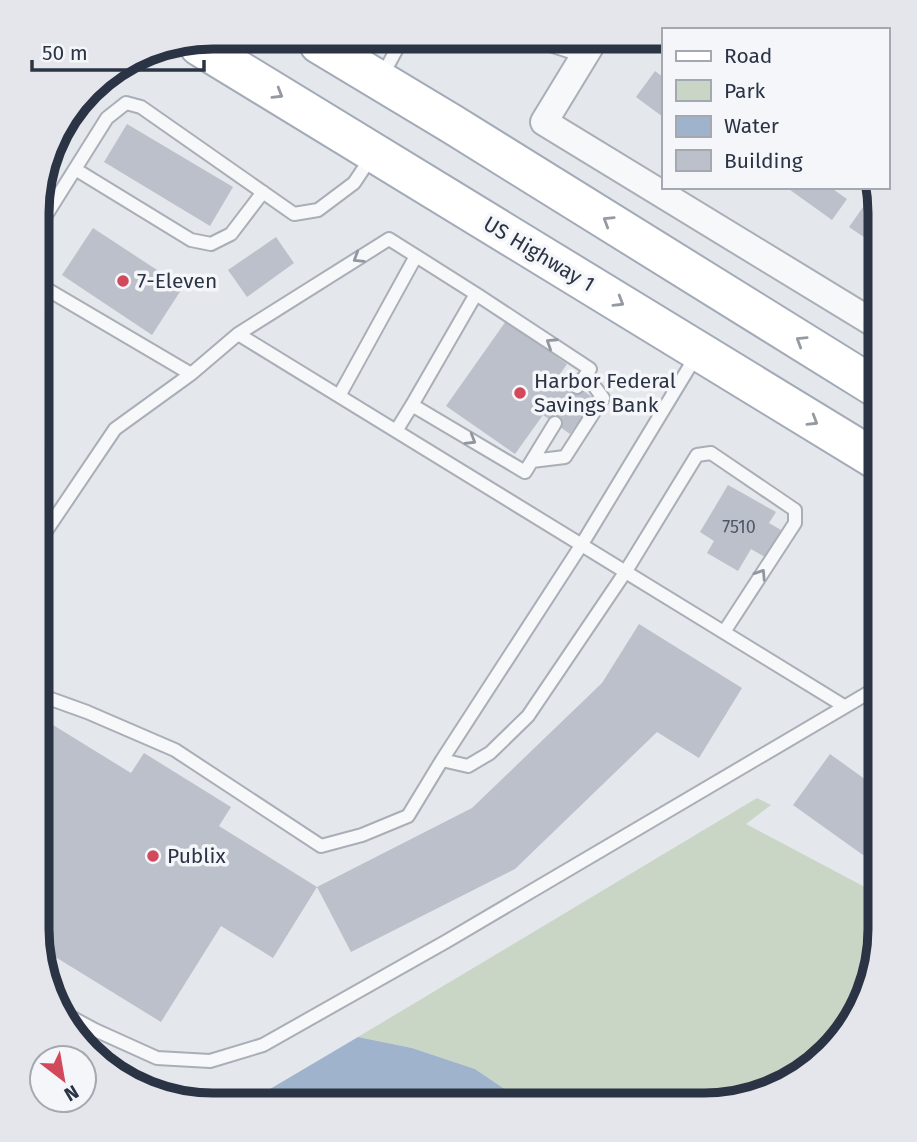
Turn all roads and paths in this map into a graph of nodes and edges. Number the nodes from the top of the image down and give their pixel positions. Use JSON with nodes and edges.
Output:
{"nodes":[{"id":1,"x":205,"y":49,"type":"edge"},
{"id":2,"x":327,"y":49,"type":"edge"},
{"id":3,"x":397,"y":49,"type":"edge"},
{"id":4,"x":588,"y":49,"type":"edge"},
{"id":5,"x":379,"y":81,"type":"junction"},
{"id":6,"x":374,"y":153,"type":"junction"},
{"id":7,"x":75,"y":169,"type":"junction"},
{"id":8,"x":262,"y":192,"type":"junction"},
{"id":9,"x":49,"y":210,"type":"edge"},
{"id":10,"x":416,"y":256,"type":"junction"},
{"id":11,"x":49,"y":290,"type":"edge"},
{"id":12,"x":476,"y":294,"type":"junction"},
{"id":13,"x":868,"y":320,"type":"edge"},
{"id":14,"x":238,"y":334,"type":"junction"},
{"id":15,"x":699,"y":351,"type":"junction"},
{"id":16,"x":191,"y":374,"type":"junction"},
{"id":17,"x":586,"y":374,"type":"junction"},
{"id":18,"x":868,"y":383,"type":"edge"},
{"id":19,"x":577,"y":387,"type":"dead end"},
{"id":20,"x":339,"y":396,"type":"junction"},
{"id":21,"x":412,"y":405,"type":"junction"},
{"id":22,"x":555,"y":423,"type":"dead end"},
{"id":23,"x":396,"y":430,"type":"junction"},
{"id":24,"x":868,"y":455,"type":"edge"},
{"id":25,"x":532,"y":461,"type":"junction"},
{"id":26,"x":49,"y":527,"type":"edge"},
{"id":27,"x":582,"y":544,"type":"junction"},
{"id":28,"x":626,"y":571,"type":"junction"},
{"id":29,"x":724,"y":632,"type":"junction"},
{"id":30,"x":868,"y":693,"type":"edge"},
{"id":31,"x":49,"y":698,"type":"edge"},
{"id":32,"x":844,"y":706,"type":"junction"},
{"id":33,"x":442,"y":760,"type":"junction"},
{"id":34,"x":77,"y":1020,"type":"edge"}],
"edges":[{"from":1,"to":6,"type":"main road","name":"US Highway 1","one_way":true},
{"from":2,"to":5,"type":"main road"},
{"from":3,"to":5,"type":"lane"},
{"from":4,"to":13,"type":"street"},
{"from":18,"to":5,"type":"main road","one_way":true},
{"from":6,"to":8,"type":"lane"},
{"from":6,"to":15,"type":"main road","name":"US Highway 1","one_way":true},
{"from":7,"to":8,"type":"lane"},
{"from":7,"to":8,"type":"lane"},
{"from":7,"to":9,"type":"lane"},
{"from":10,"to":12,"type":"lane"},
{"from":10,"to":14,"type":"lane","one_way":true},
{"from":10,"to":20,"type":"lane"},
{"from":11,"to":16,"type":"lane"},
{"from":17,"to":12,"type":"lane","one_way":true},
{"from":12,"to":21,"type":"lane"},
{"from":14,"to":16,"type":"lane"},
{"from":14,"to":20,"type":"lane"},
{"from":15,"to":24,"type":"main road","name":"US Highway 1","one_way":true},
{"from":15,"to":27,"type":"lane"},
{"from":16,"to":26,"type":"lane"},
{"from":17,"to":19,"type":"lane"},
{"from":17,"to":25,"type":"lane"},
{"from":20,"to":23,"type":"lane"},
{"from":21,"to":23,"type":"lane"},
{"from":21,"to":25,"type":"lane","one_way":true},
{"from":22,"to":25,"type":"lane"},
{"from":23,"to":27,"type":"lane"},
{"from":27,"to":28,"type":"lane"},
{"from":27,"to":33,"type":"lane"},
{"from":28,"to":29,"type":"lane"},
{"from":29,"to":28,"type":"lane","one_way":true},
{"from":28,"to":33,"type":"lane"},
{"from":29,"to":32,"type":"lane"},
{"from":30,"to":32,"type":"lane"},
{"from":31,"to":33,"type":"lane"},
{"from":32,"to":34,"type":"lane"}]}
